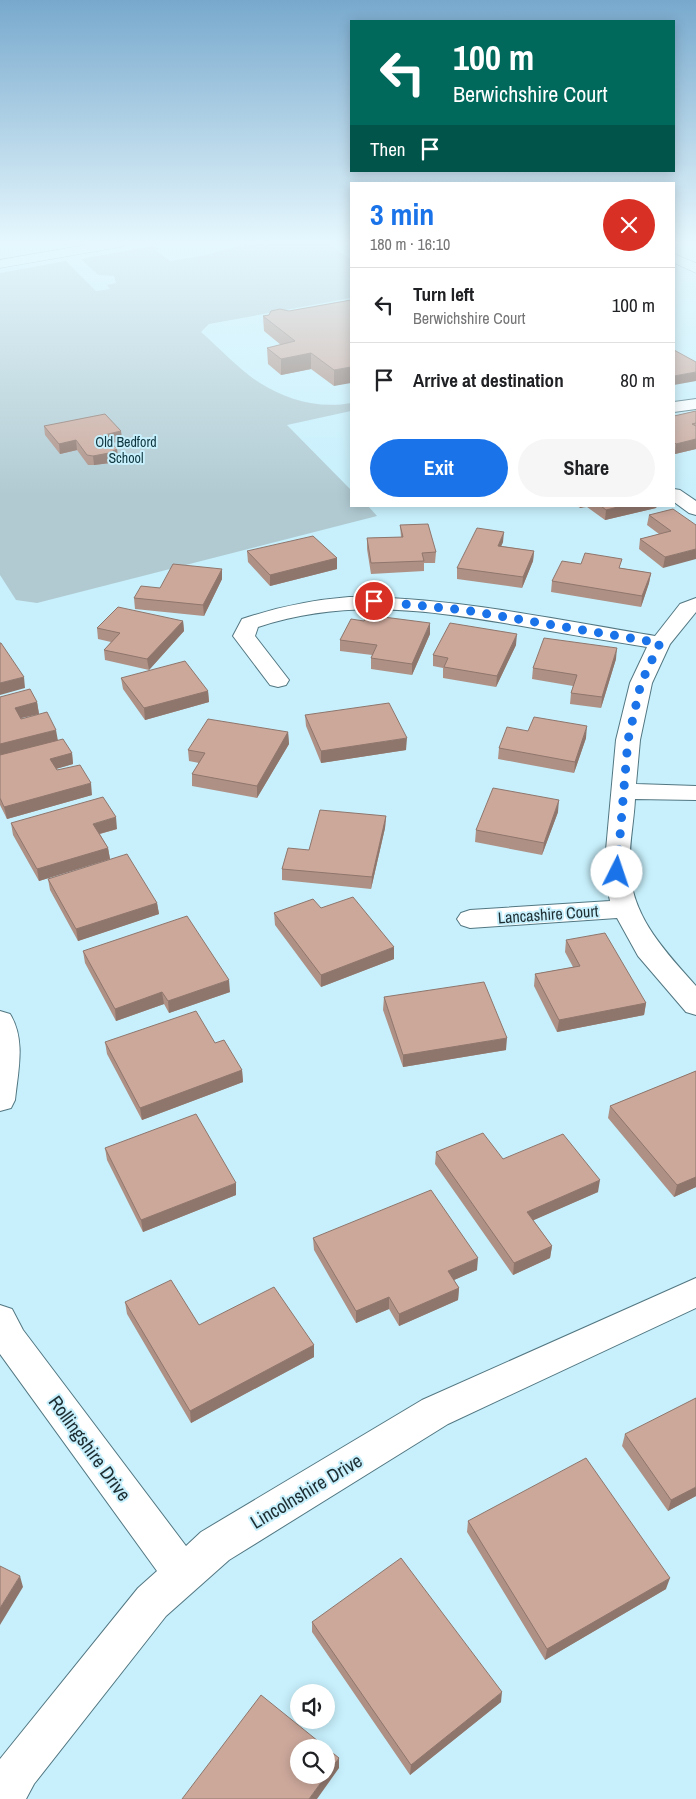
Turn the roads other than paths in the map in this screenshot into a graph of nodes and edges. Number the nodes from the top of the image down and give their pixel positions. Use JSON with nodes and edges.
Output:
{"nodes":[{"id":1,"x":696,"y":404,"type":"edge"},
{"id":2,"x":675,"y":407,"type":"edge"},
{"id":3,"x":675,"y":495,"type":"edge"},
{"id":4,"x":696,"y":509,"type":"edge"},
{"id":5,"x":696,"y":604,"type":"edge"},
{"id":6,"x":660,"y":643,"type":"junction"},
{"id":7,"x":278,"y":680,"type":"dead end"},
{"id":8,"x":624,"y":791,"type":"junction"},
{"id":9,"x":696,"y":793,"type":"edge"},
{"id":10,"x":625,"y":909,"type":"junction"},
{"id":11,"x":470,"y":919,"type":"dead end"},
{"id":12,"x":696,"y":1005,"type":"edge"},
{"id":13,"x":0,"y":1021,"type":"edge"},
{"id":14,"x":0,"y":1100,"type":"edge"},
{"id":15,"x":696,"y":1292,"type":"edge"},
{"id":16,"x":0,"y":1320,"type":"edge"},
{"id":17,"x":183,"y":1574,"type":"junction"},
{"id":18,"x":1,"y":1799,"type":"edge"}],
"edges":[{"from":1,"to":2,"type":"street"},
{"from":3,"to":4,"type":"street"},
{"from":5,"to":6,"type":"street"},
{"from":6,"to":7,"type":"street"},
{"from":6,"to":8,"type":"street"},
{"from":8,"to":9,"type":"street"},
{"from":8,"to":10,"type":"street"},
{"from":10,"to":11,"type":"street","name":"Lancashire Court"},
{"from":10,"to":12,"type":"street"},
{"from":13,"to":14,"type":"street"},
{"from":15,"to":17,"type":"street","name":"Lincolnshire Drive"},
{"from":16,"to":17,"type":"street","name":"Rollingshire Drive"},
{"from":17,"to":18,"type":"street","name":"Lincolnshire Drive"}]}
